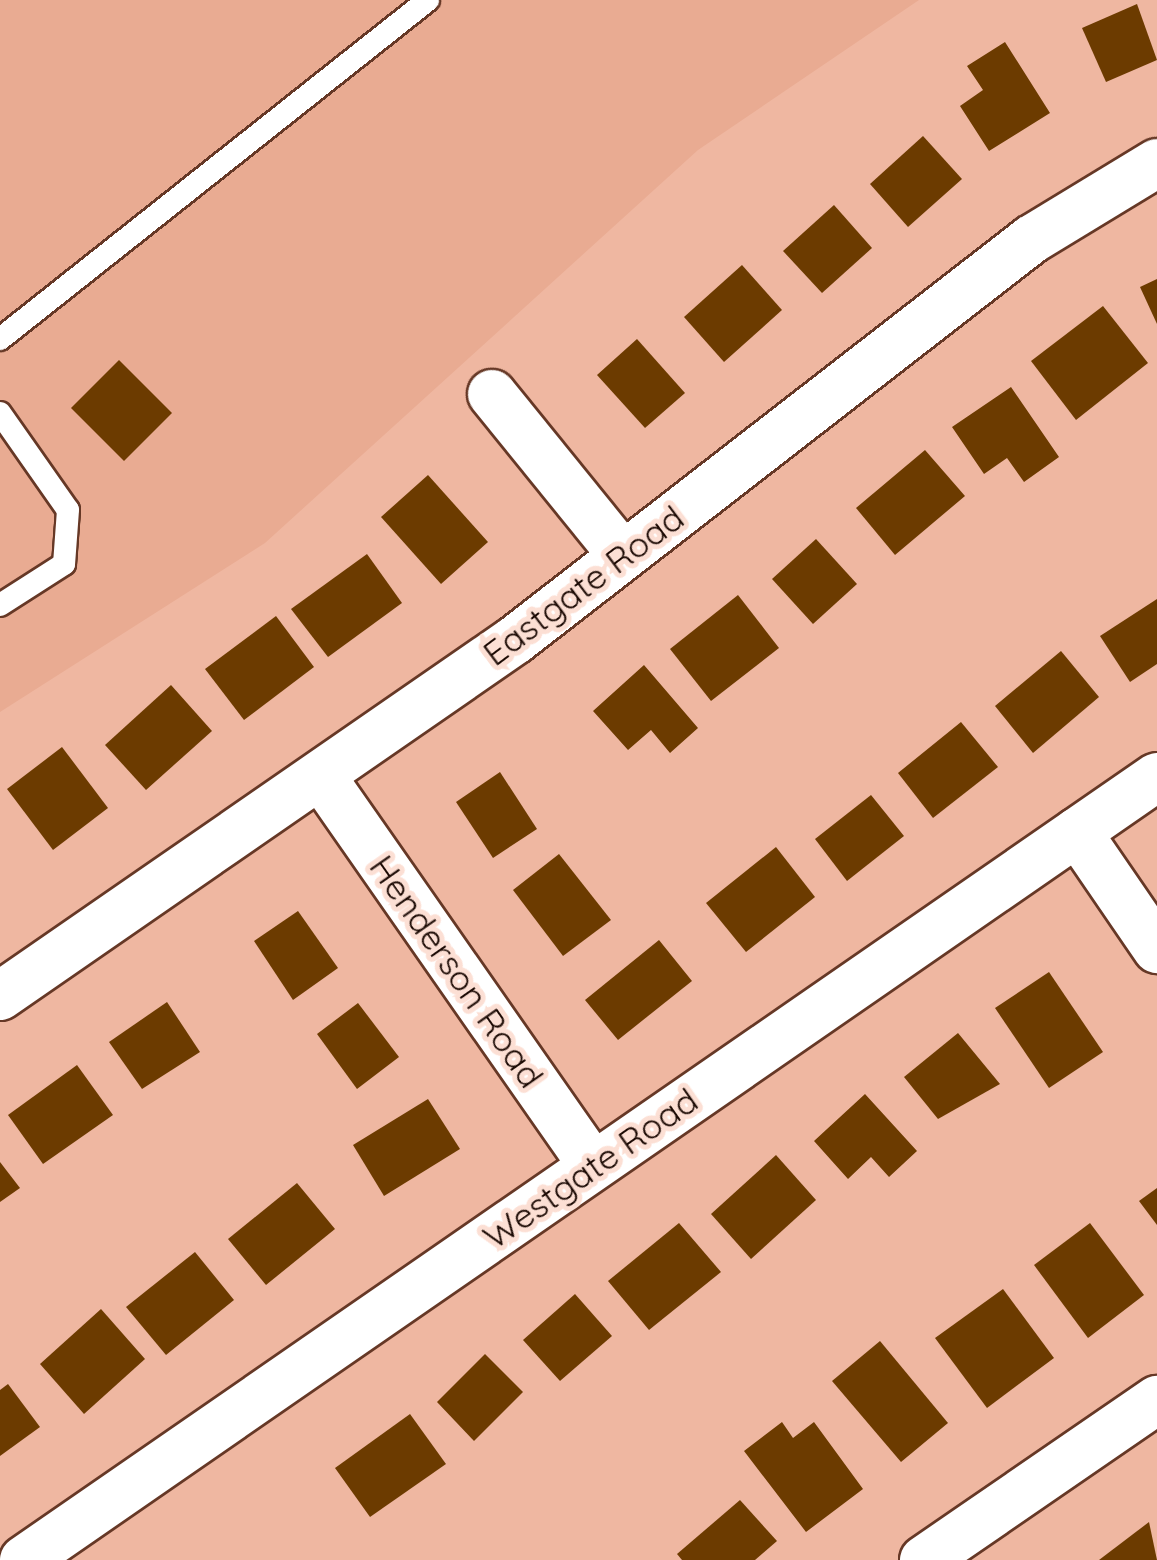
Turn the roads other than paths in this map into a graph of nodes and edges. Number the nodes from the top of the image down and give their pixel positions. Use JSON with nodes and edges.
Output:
{"nodes":[{"id":1,"x":428,"y":0,"type":"edge"},
{"id":2,"x":1157,"y":163,"type":"edge"},
{"id":3,"x":0,"y":339,"type":"edge"},
{"id":4,"x":492,"y":394,"type":"dead end"},
{"id":5,"x":0,"y":413,"type":"edge"},
{"id":6,"x":623,"y":556,"type":"junction"},
{"id":7,"x":0,"y":605,"type":"edge"},
{"id":8,"x":321,"y":776,"type":"junction"},
{"id":9,"x":1157,"y":776,"type":"edge"},
{"id":10,"x":1077,"y":832,"type":"junction"},
{"id":11,"x":1157,"y":948,"type":"edge"},
{"id":12,"x":0,"y":996,"type":"edge"},
{"id":13,"x":592,"y":1166,"type":"junction"},
{"id":14,"x":1157,"y":1400,"type":"edge"},
{"id":15,"x":24,"y":1560,"type":"edge"},
{"id":16,"x":924,"y":1560,"type":"edge"}],
"edges":[{"from":1,"to":3,"type":"lane"},
{"from":2,"to":6,"type":"street","name":"Eastgate Road"},
{"from":4,"to":6,"type":"street"},
{"from":5,"to":7,"type":"lane"},
{"from":6,"to":8,"type":"street","name":"Eastgate Road"},
{"from":8,"to":12,"type":"street","name":"Eastgate Road"},
{"from":8,"to":13,"type":"street","name":"Henderson Road"},
{"from":9,"to":10,"type":"street","name":"Westgate Road"},
{"from":10,"to":11,"type":"street"},
{"from":10,"to":13,"type":"street","name":"Westgate Road"},
{"from":13,"to":15,"type":"street","name":"Westgate Road"},
{"from":14,"to":16,"type":"street"}]}
